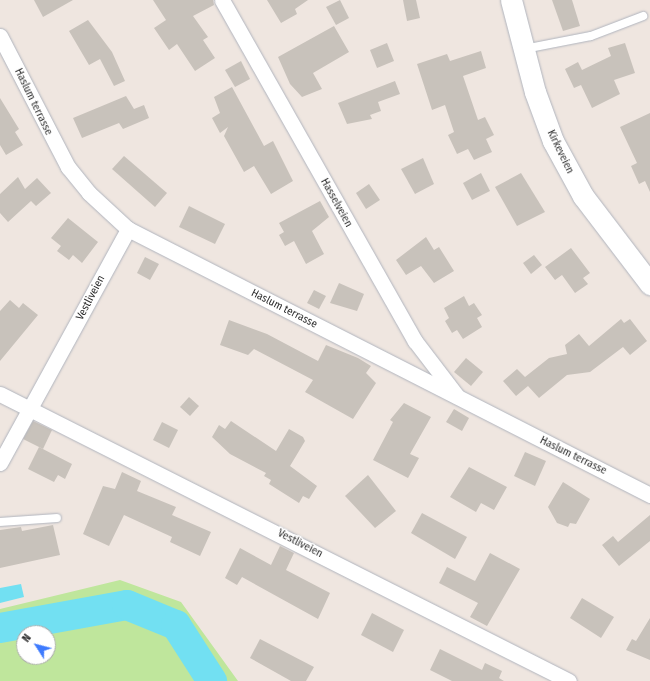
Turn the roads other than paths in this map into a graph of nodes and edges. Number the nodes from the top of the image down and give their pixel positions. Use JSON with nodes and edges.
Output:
{"nodes":[{"id":1,"x":222,"y":0,"type":"edge"},
{"id":2,"x":511,"y":0,"type":"edge"},
{"id":3,"x":643,"y":16,"type":"dead end"},
{"id":4,"x":0,"y":36,"type":"edge"},
{"id":5,"x":523,"y":49,"type":"junction"},
{"id":6,"x":128,"y":229,"type":"junction"},
{"id":7,"x":650,"y":284,"type":"edge"},
{"id":8,"x":0,"y":394,"type":"edge"},
{"id":9,"x":460,"y":400,"type":"junction"},
{"id":10,"x":31,"y":409,"type":"junction"},
{"id":11,"x":0,"y":463,"type":"edge"},
{"id":12,"x":650,"y":495,"type":"edge"},
{"id":13,"x":57,"y":518,"type":"dead end"},
{"id":14,"x":0,"y":522,"type":"edge"},
{"id":15,"x":569,"y":681,"type":"edge"}],
"edges":[{"from":1,"to":9,"type":"street","name":"Hasselveien"},
{"from":2,"to":5,"type":"main road","name":"Kirkeveien"},
{"from":3,"to":5,"type":"lane"},
{"from":4,"to":6,"type":"street","name":"Haslum terrasse"},
{"from":5,"to":7,"type":"main road","name":"Kirkeveien"},
{"from":6,"to":9,"type":"street","name":"Haslum terrasse"},
{"from":6,"to":10,"type":"street","name":"Vestliveien"},
{"from":8,"to":10,"type":"street","name":"Vestliveien"},
{"from":9,"to":12,"type":"street","name":"Haslum terrasse"},
{"from":10,"to":11,"type":"street","name":"Vestliveien"},
{"from":10,"to":15,"type":"street","name":"Vestliveien"},
{"from":13,"to":14,"type":"lane"}]}
